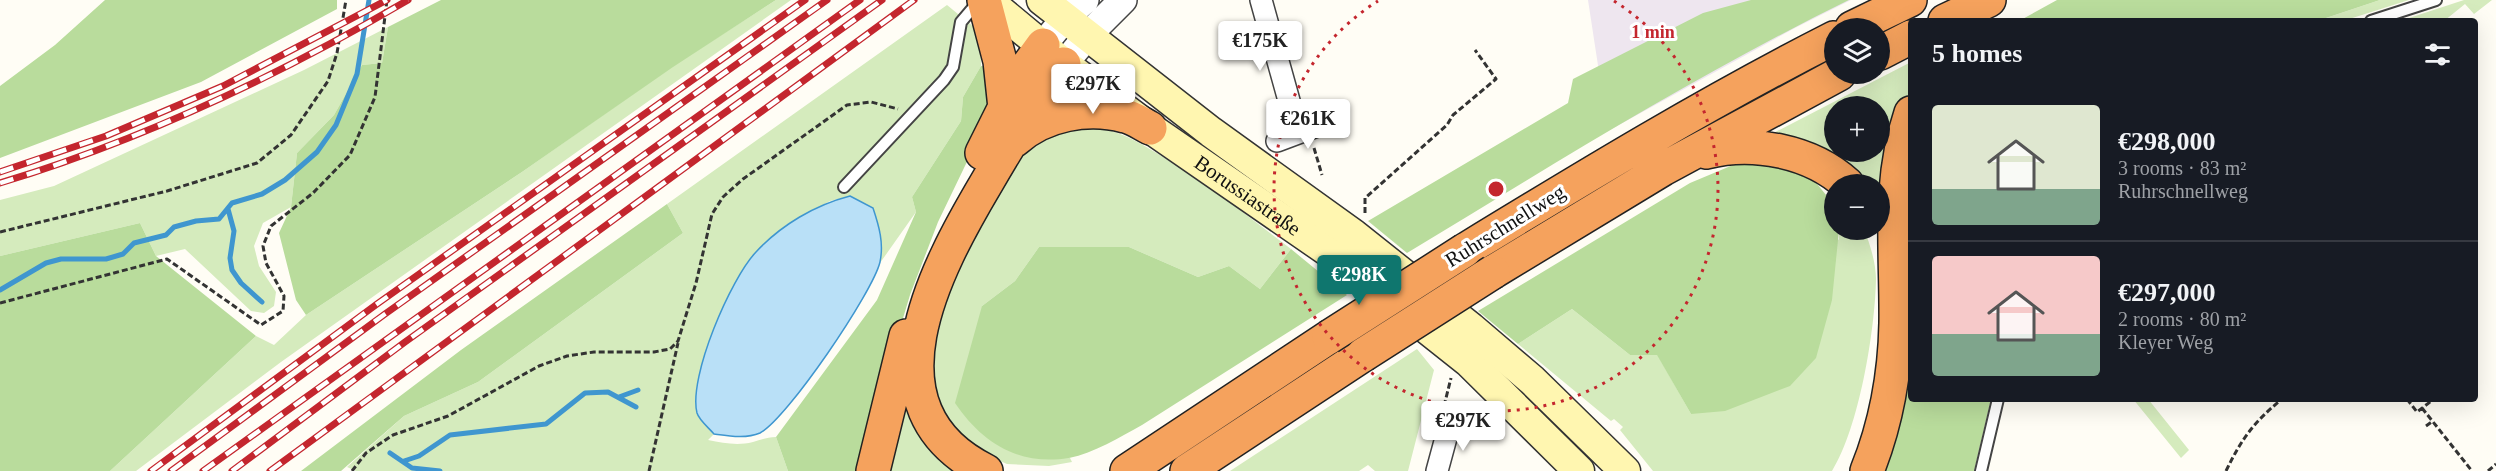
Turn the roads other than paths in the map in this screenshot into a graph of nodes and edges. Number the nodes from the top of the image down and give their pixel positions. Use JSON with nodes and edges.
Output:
{"nodes":[{"id":1,"x":983,"y":0,"type":"edge"},
{"id":2,"x":1123,"y":0,"type":"edge"},
{"id":3,"x":1261,"y":0,"type":"edge"},
{"id":4,"x":1910,"y":0,"type":"edge"},
{"id":5,"x":1989,"y":0,"type":"edge"},
{"id":6,"x":2001,"y":0,"type":"edge"},
{"id":7,"x":2436,"y":0,"type":"edge"},
{"id":8,"x":1070,"y":13,"type":"edge"},
{"id":9,"x":1873,"y":18,"type":"edge"},
{"id":10,"x":1951,"y":18,"type":"edge"},
{"id":11,"x":1978,"y":18,"type":"edge"},
{"id":12,"x":2380,"y":18,"type":"edge"},
{"id":13,"x":1908,"y":39,"type":"edge"},
{"id":14,"x":1824,"y":43,"type":"edge"},
{"id":15,"x":1890,"y":48,"type":"edge"},
{"id":16,"x":1054,"y":55,"type":"junction"},
{"id":17,"x":1824,"y":82,"type":"edge"},
{"id":18,"x":1005,"y":108,"type":"junction"},
{"id":19,"x":1325,"y":123,"type":"dead end"},
{"id":20,"x":1908,"y":124,"type":"edge"},
{"id":21,"x":1150,"y":128,"type":"junction"},
{"id":22,"x":1305,"y":136,"type":"junction"},
{"id":23,"x":1277,"y":141,"type":"dead end"},
{"id":24,"x":1007,"y":148,"type":"junction"},
{"id":25,"x":1663,"y":169,"type":"junction"},
{"id":26,"x":1834,"y":174,"type":"edge"},
{"id":27,"x":844,"y":187,"type":"dead end"},
{"id":28,"x":1878,"y":240,"type":"edge"},
{"id":29,"x":1997,"y":402,"type":"edge"},
{"id":30,"x":1447,"y":415,"type":"road end"},
{"id":31,"x":1162,"y":448,"type":"junction"},
{"id":32,"x":873,"y":471,"type":"edge"},
{"id":33,"x":986,"y":471,"type":"edge"},
{"id":34,"x":1115,"y":471,"type":"edge"},
{"id":35,"x":1126,"y":471,"type":"edge"},
{"id":36,"x":1187,"y":471,"type":"edge"},
{"id":37,"x":1437,"y":471,"type":"edge"},
{"id":38,"x":1580,"y":471,"type":"edge"},
{"id":39,"x":1625,"y":471,"type":"edge"},
{"id":40,"x":1849,"y":471,"type":"edge"},
{"id":41,"x":1867,"y":471,"type":"edge"},
{"id":42,"x":1981,"y":471,"type":"edge"}],
"edges":[{"from":1,"to":16,"type":"main road","name":"Borussiastraße"},
{"from":1,"to":18,"type":"highway"},
{"from":1,"to":27,"type":"lane"},
{"from":2,"to":8,"type":"street"},
{"from":3,"to":22,"type":"street"},
{"from":4,"to":9,"type":"highway"},
{"from":5,"to":10,"type":"highway"},
{"from":6,"to":11,"type":"highway"},
{"from":7,"to":12,"type":"lane"},
{"from":8,"to":16,"type":"street"},
{"from":8,"to":39,"type":"main road","name":"Borussiastraße"},
{"from":13,"to":15,"type":"highway"},
{"from":14,"to":31,"type":"highway","name":"Ruhrschnellweg","bridge":true},
{"from":16,"to":18,"type":"highway"},
{"from":16,"to":21,"type":"main road","name":"Borussiastraße"},
{"from":16,"to":24,"type":"highway"},
{"from":17,"to":25,"type":"highway","name":"Ruhrschnellweg"},
{"from":18,"to":32,"type":"highway"},
{"from":19,"to":22,"type":"street"},
{"from":20,"to":41,"type":"highway"},
{"from":21,"to":24,"type":"highway"},
{"from":21,"to":38,"type":"main road","name":"Borussiastraße"},
{"from":22,"to":23,"type":"street"},
{"from":24,"to":33,"type":"highway"},
{"from":25,"to":26,"type":"highway"},
{"from":25,"to":36,"type":"highway","name":"Ruhrschnellweg","bridge":true},
{"from":28,"to":40,"type":"highway"},
{"from":29,"to":42,"type":"lane"},
{"from":30,"to":37,"type":"street"},
{"from":31,"to":34,"type":"highway"},
{"from":31,"to":35,"type":"highway","name":"Ruhrschnellweg"}]}
